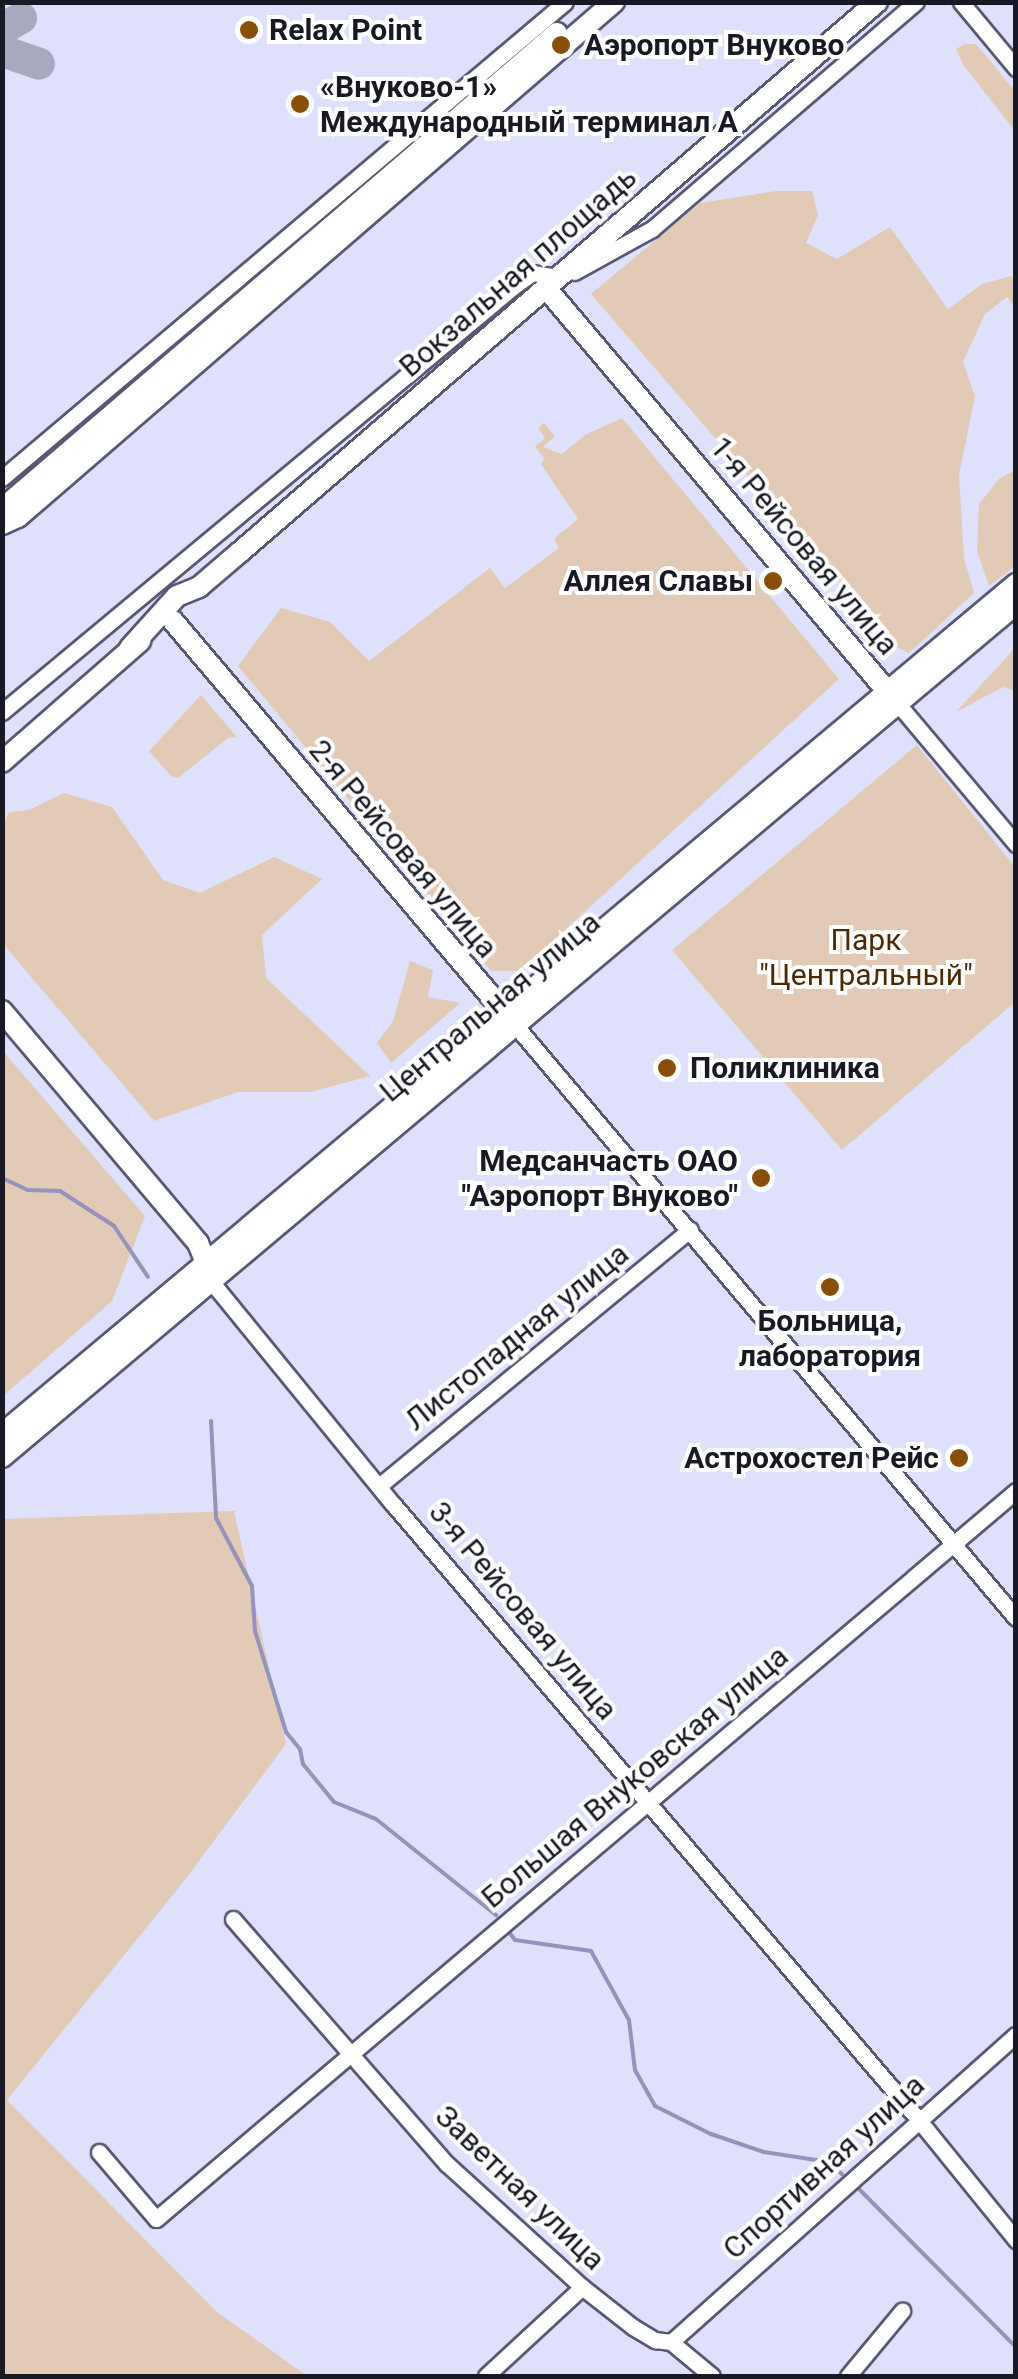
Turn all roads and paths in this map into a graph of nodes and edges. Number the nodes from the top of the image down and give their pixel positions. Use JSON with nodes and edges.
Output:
{"nodes":[{"id":1,"x":565,"y":2,"type":"edge"},
{"id":2,"x":593,"y":2,"type":"edge"},
{"id":3,"x":614,"y":2,"type":"edge"},
{"id":4,"x":877,"y":2,"type":"edge"},
{"id":5,"x":916,"y":2,"type":"edge"},
{"id":6,"x":960,"y":2,"type":"edge"},
{"id":7,"x":1016,"y":68,"type":"edge"},
{"id":8,"x":418,"y":152,"type":"junction"},
{"id":9,"x":411,"y":178,"type":"junction"},
{"id":10,"x":551,"y":282,"type":"junction"},
{"id":11,"x":195,"y":342,"type":"junction"},
{"id":12,"x":191,"y":368,"type":"junction"},
{"id":13,"x":2,"y":478,"type":"edge"},
{"id":14,"x":2,"y":509,"type":"edge"},
{"id":15,"x":2,"y":524,"type":"edge"},
{"id":16,"x":1016,"y":584,"type":"edge"},
{"id":17,"x":199,"y":587,"type":"junction"},
{"id":18,"x":1016,"y":604,"type":"edge"},
{"id":19,"x":173,"y":621,"type":"junction"},
{"id":20,"x":130,"y":648,"type":"junction"},
{"id":21,"x":892,"y":697,"type":"junction"},
{"id":22,"x":64,"y":704,"type":"junction"},
{"id":23,"x":2,"y":712,"type":"edge"},
{"id":24,"x":2,"y":745,"type":"edge"},
{"id":25,"x":2,"y":762,"type":"edge"},
{"id":26,"x":1016,"y":844,"type":"edge"},
{"id":27,"x":2,"y":1011,"type":"edge"},
{"id":28,"x":509,"y":1019,"type":"junction"},
{"id":29,"x":690,"y":1230,"type":"junction"},
{"id":30,"x":209,"y":1271,"type":"junction"},
{"id":31,"x":2,"y":1434,"type":"edge"},
{"id":32,"x":2,"y":1457,"type":"edge"},
{"id":33,"x":379,"y":1486,"type":"junction"},
{"id":34,"x":1016,"y":1491,"type":"edge"},
{"id":35,"x":953,"y":1544,"type":"junction"},
{"id":36,"x":1016,"y":1618,"type":"edge"},
{"id":37,"x":646,"y":1803,"type":"junction"},
{"id":38,"x":233,"y":1919,"type":"dead end"},
{"id":39,"x":1016,"y":2035,"type":"edge"},
{"id":40,"x":352,"y":2052,"type":"junction"},
{"id":41,"x":918,"y":2118,"type":"junction"},
{"id":42,"x":99,"y":2152,"type":"dead end"},
{"id":43,"x":1016,"y":2240,"type":"edge"},
{"id":44,"x":582,"y":2287,"type":"junction"},
{"id":45,"x":902,"y":2310,"type":"dead end"},
{"id":46,"x":670,"y":2342,"type":"junction"},
{"id":47,"x":486,"y":2376,"type":"edge"},
{"id":48,"x":712,"y":2376,"type":"edge"},
{"id":49,"x":848,"y":2376,"type":"edge"}],
"edges":[{"from":1,"to":13,"type":"street"},
{"from":2,"to":8,"type":"main road"},
{"from":3,"to":9,"type":"main road"},
{"from":4,"to":10,"type":"main road","name":"Вокзальная площадь"},
{"from":5,"to":10,"type":"street"},
{"from":6,"to":7,"type":"street"},
{"from":8,"to":9,"type":"main road"},
{"from":8,"to":11,"type":"main road"},
{"from":9,"to":12,"type":"main road"},
{"from":10,"to":17,"type":"main road","name":"Вокзальная площадь"},
{"from":10,"to":21,"type":"main road","name":"1-я Рейсовая улица"},
{"from":10,"to":23,"type":"street"},
{"from":11,"to":12,"type":"main road"},
{"from":11,"to":14,"type":"main road"},
{"from":12,"to":15,"type":"main road"},
{"from":16,"to":21,"type":"main road","name":"Центральная улица"},
{"from":17,"to":19,"type":"main road","name":"Вокзальная площадь"},
{"from":17,"to":20,"type":"main road","name":"Вокзальная площадь"},
{"from":18,"to":21,"type":"main road","name":"Центральная улица"},
{"from":19,"to":20,"type":"main road","name":"Вокзальная площадь"},
{"from":19,"to":28,"type":"main road","name":"2-я Рейсовая улица"},
{"from":20,"to":22,"type":"main road","name":"Вокзальная площадь"},
{"from":21,"to":26,"type":"street","name":"1-я Рейсовая улица"},
{"from":21,"to":28,"type":"main road","name":"Центральная улица"},
{"from":22,"to":24,"type":"main road"},
{"from":22,"to":25,"type":"main road","name":"Вокзальная площадь"},
{"from":27,"to":30,"type":"main road","name":"3-я Рейсовая улица"},
{"from":28,"to":29,"type":"street","name":"2-я Рейсовая улица"},
{"from":28,"to":30,"type":"main road","name":"Центральная улица"},
{"from":29,"to":33,"type":"street","name":"Листопадная улица"},
{"from":29,"to":35,"type":"street","name":"2-я Рейсовая улица"},
{"from":30,"to":31,"type":"main road","name":"Центральная улица"},
{"from":30,"to":32,"type":"main road","name":"Центральная улица"},
{"from":30,"to":33,"type":"street","name":"3-я Рейсовая улица"},
{"from":33,"to":37,"type":"street","name":"3-я Рейсовая улица"},
{"from":34,"to":35,"type":"street","name":"Большая Внуковская улица"},
{"from":35,"to":36,"type":"street","name":"2-я Рейсовая улица"},
{"from":35,"to":37,"type":"street","name":"Большая Внуковская улица"},
{"from":37,"to":40,"type":"street","name":"Большая Внуковская улица"},
{"from":37,"to":41,"type":"street","name":"3-я Рейсовая улица"},
{"from":38,"to":40,"type":"street","name":"Заветная улица"},
{"from":39,"to":41,"type":"street","name":"Спортивная улица"},
{"from":40,"to":42,"type":"street","name":"Большая Внуковская улица"},
{"from":40,"to":44,"type":"street","name":"Заветная улица"},
{"from":41,"to":43,"type":"street","name":"3-я Рейсовая улица"},
{"from":41,"to":46,"type":"street","name":"Спортивная улица"},
{"from":44,"to":46,"type":"street","name":"Заветная улица"},
{"from":44,"to":47,"type":"street"},
{"from":45,"to":49,"type":"street"},
{"from":46,"to":48,"type":"street","name":"Заветная улица"}]}
